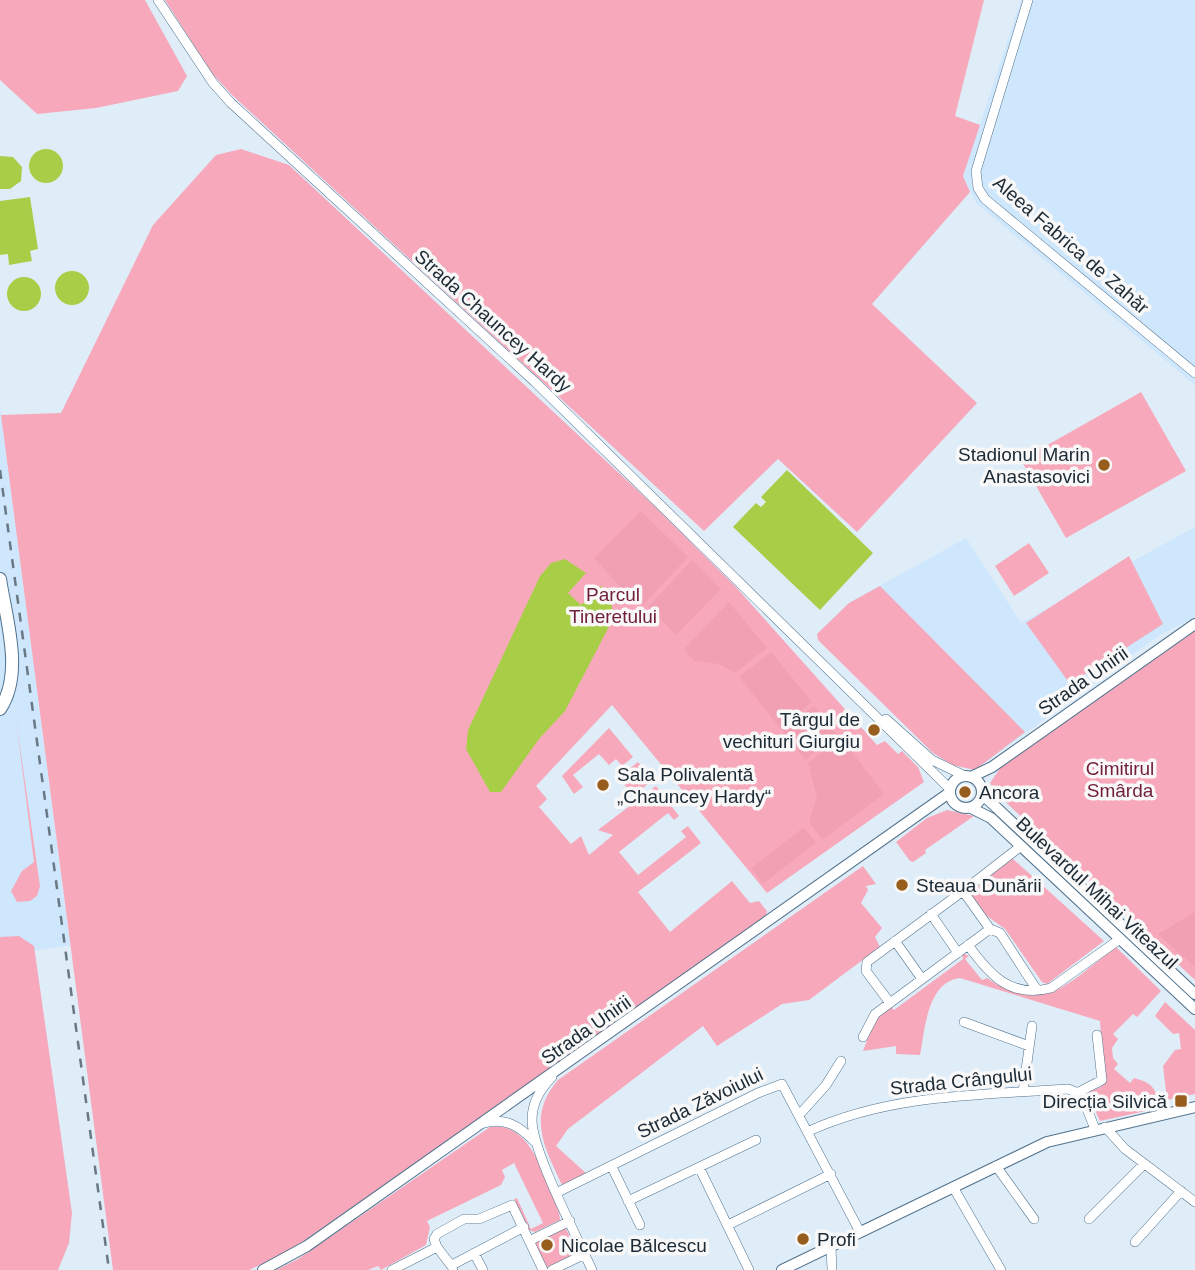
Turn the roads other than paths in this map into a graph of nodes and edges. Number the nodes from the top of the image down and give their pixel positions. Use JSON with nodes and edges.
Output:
{"nodes":[{"id":1,"x":158,"y":0,"type":"edge"},
{"id":2,"x":1028,"y":0,"type":"edge"},
{"id":3,"x":1195,"y":373,"type":"edge"},
{"id":4,"x":0,"y":579,"type":"edge"},
{"id":5,"x":1195,"y":624,"type":"edge"},
{"id":6,"x":817,"y":656,"type":"junction"},
{"id":7,"x":13,"y":671,"type":"junction"},
{"id":8,"x":0,"y":689,"type":"edge"},
{"id":9,"x":0,"y":695,"type":"edge"},
{"id":10,"x":0,"y":709,"type":"edge"},
{"id":11,"x":992,"y":767,"type":"junction"},
{"id":12,"x":968,"y":776,"type":"junction"},
{"id":13,"x":982,"y":791,"type":"junction"},
{"id":14,"x":951,"y":795,"type":"junction"},
{"id":15,"x":971,"y":808,"type":"junction"},
{"id":16,"x":1021,"y":846,"type":"junction"},
{"id":17,"x":962,"y":891,"type":"junction"},
{"id":18,"x":931,"y":915,"type":"junction"},
{"id":19,"x":990,"y":929,"type":"junction"},
{"id":20,"x":1120,"y":939,"type":"junction"},
{"id":21,"x":895,"y":941,"type":"junction"},
{"id":22,"x":968,"y":945,"type":"junction"},
{"id":23,"x":958,"y":953,"type":"junction"},
{"id":24,"x":922,"y":979,"type":"junction"},
{"id":25,"x":1037,"y":990,"type":"junction"},
{"id":26,"x":1195,"y":994,"type":"edge"},
{"id":27,"x":890,"y":1003,"type":"junction"},
{"id":28,"x":1195,"y":1009,"type":"edge"},
{"id":29,"x":964,"y":1021,"type":"dead end"},
{"id":30,"x":1032,"y":1026,"type":"dead end"},
{"id":31,"x":1097,"y":1035,"type":"dead end"},
{"id":32,"x":863,"y":1037,"type":"dead end"},
{"id":33,"x":1029,"y":1046,"type":"junction"},
{"id":34,"x":841,"y":1061,"type":"dead end"},
{"id":35,"x":559,"y":1071,"type":"junction"},
{"id":36,"x":1023,"y":1092,"type":"junction"},
{"id":37,"x":1079,"y":1092,"type":"junction"},
{"id":38,"x":1195,"y":1107,"type":"edge"},
{"id":39,"x":800,"y":1114,"type":"junction"},
{"id":40,"x":484,"y":1123,"type":"junction"},
{"id":41,"x":1100,"y":1128,"type":"junction"},
{"id":42,"x":809,"y":1132,"type":"junction"},
{"id":43,"x":756,"y":1140,"type":"dead end"},
{"id":44,"x":534,"y":1141,"type":"junction"},
{"id":45,"x":1144,"y":1164,"type":"junction"},
{"id":46,"x":996,"y":1166,"type":"junction"},
{"id":47,"x":612,"y":1167,"type":"junction"},
{"id":48,"x":699,"y":1167,"type":"junction"},
{"id":49,"x":831,"y":1174,"type":"junction"},
{"id":50,"x":953,"y":1187,"type":"junction"},
{"id":51,"x":1181,"y":1191,"type":"junction"},
{"id":52,"x":558,"y":1192,"type":"junction"},
{"id":53,"x":628,"y":1201,"type":"junction"},
{"id":54,"x":1195,"y":1202,"type":"edge"},
{"id":55,"x":1034,"y":1219,"type":"dead end"},
{"id":56,"x":1088,"y":1219,"type":"dead end"},
{"id":57,"x":570,"y":1221,"type":"junction"},
{"id":58,"x":640,"y":1225,"type":"dead end"},
{"id":59,"x":728,"y":1225,"type":"junction"},
{"id":60,"x":524,"y":1227,"type":"junction"},
{"id":61,"x":860,"y":1232,"type":"junction"},
{"id":62,"x":529,"y":1241,"type":"junction"},
{"id":63,"x":1135,"y":1242,"type":"dead end"},
{"id":64,"x":437,"y":1247,"type":"junction"},
{"id":65,"x":831,"y":1247,"type":"junction"},
{"id":66,"x":474,"y":1253,"type":"junction"},
{"id":67,"x":584,"y":1254,"type":"junction"},
{"id":68,"x":453,"y":1267,"type":"edge"},
{"id":69,"x":263,"y":1270,"type":"edge"},
{"id":70,"x":392,"y":1270,"type":"edge"},
{"id":71,"x":483,"y":1270,"type":"edge"},
{"id":72,"x":543,"y":1270,"type":"edge"},
{"id":73,"x":552,"y":1270,"type":"edge"},
{"id":74,"x":592,"y":1270,"type":"edge"},
{"id":75,"x":750,"y":1270,"type":"edge"},
{"id":76,"x":782,"y":1270,"type":"edge"},
{"id":77,"x":832,"y":1270,"type":"edge"},
{"id":78,"x":1001,"y":1270,"type":"edge"}],
"edges":[{"from":1,"to":6,"type":"street","name":"Strada Chauncey Hardy"},
{"from":2,"to":3,"type":"street","name":"Aleea Fabrica de Zahăr"},
{"from":4,"to":7,"type":"highway"},
{"from":5,"to":11,"type":"main road","name":"Strada Unirii"},
{"from":6,"to":12,"type":"street","name":"Strada Chauncey Hardy"},
{"from":6,"to":14,"type":"street","name":"Strada Chauncey Hardy"},
{"from":7,"to":8,"type":"highway"},
{"from":7,"to":9,"type":"highway"},
{"from":7,"to":10,"type":"highway"},
{"from":11,"to":12,"type":"main road","name":"Strada Unirii"},
{"from":11,"to":13,"type":"main road"},
{"from":12,"to":13,"type":"main road"},
{"from":12,"to":14,"type":"main road"},
{"from":13,"to":15,"type":"main road"},
{"from":13,"to":26,"type":"main road","name":"Bulevardul Mihai Viteazul"},
{"from":14,"to":15,"type":"main road"},
{"from":14,"to":35,"type":"main road","name":"Strada Unirii"},
{"from":15,"to":16,"type":"main road","name":"Bulevardul Mihai Viteazul"},
{"from":16,"to":17,"type":"street"},
{"from":16,"to":20,"type":"main road","name":"Bulevardul Mihai Viteazul"},
{"from":17,"to":18,"type":"street"},
{"from":17,"to":19,"type":"street"},
{"from":18,"to":21,"type":"street"},
{"from":18,"to":23,"type":"street"},
{"from":19,"to":22,"type":"street"},
{"from":19,"to":25,"type":"street"},
{"from":20,"to":25,"type":"street"},
{"from":20,"to":28,"type":"main road","name":"Bulevardul Mihai Viteazul"},
{"from":21,"to":24,"type":"street"},
{"from":21,"to":27,"type":"street"},
{"from":22,"to":23,"type":"street"},
{"from":22,"to":25,"type":"street"},
{"from":23,"to":24,"type":"street"},
{"from":24,"to":27,"type":"street"},
{"from":27,"to":32,"type":"street"},
{"from":29,"to":33,"type":"street"},
{"from":30,"to":33,"type":"street"},
{"from":31,"to":37,"type":"street"},
{"from":33,"to":36,"type":"street"},
{"from":34,"to":39,"type":"street"},
{"from":35,"to":40,"type":"main road","name":"Strada Unirii"},
{"from":35,"to":44,"type":"street"},
{"from":36,"to":37,"type":"street","name":"Strada Crângului"},
{"from":36,"to":42,"type":"street","name":"Strada Crângului"},
{"from":37,"to":41,"type":"street"},
{"from":38,"to":41,"type":"main road"},
{"from":39,"to":42,"type":"street","name":"Strada Zăvoiului"},
{"from":39,"to":47,"type":"street","name":"Strada Zăvoiului"},
{"from":40,"to":44,"type":"street"},
{"from":40,"to":69,"type":"main road","name":"Strada Unirii"},
{"from":41,"to":45,"type":"street"},
{"from":41,"to":46,"type":"main road"},
{"from":42,"to":49,"type":"street","name":"Strada Zăvoiului"},
{"from":43,"to":48,"type":"street"},
{"from":44,"to":52,"type":"street"},
{"from":45,"to":51,"type":"street"},
{"from":45,"to":56,"type":"street"},
{"from":46,"to":50,"type":"main road"},
{"from":46,"to":55,"type":"street"},
{"from":47,"to":52,"type":"street","name":"Strada Zăvoiului"},
{"from":47,"to":53,"type":"street"},
{"from":48,"to":53,"type":"street"},
{"from":48,"to":59,"type":"street"},
{"from":49,"to":59,"type":"street"},
{"from":49,"to":61,"type":"street","name":"Strada Zăvoiului"},
{"from":50,"to":61,"type":"main road"},
{"from":50,"to":78,"type":"street"},
{"from":51,"to":54,"type":"street"},
{"from":51,"to":63,"type":"street"},
{"from":52,"to":57,"type":"street"},
{"from":53,"to":58,"type":"street"},
{"from":57,"to":62,"type":"street"},
{"from":57,"to":67,"type":"street"},
{"from":59,"to":75,"type":"street"},
{"from":60,"to":62,"type":"street"},
{"from":60,"to":64,"type":"street"},
{"from":60,"to":66,"type":"street"},
{"from":61,"to":65,"type":"main road"},
{"from":62,"to":72,"type":"street"},
{"from":64,"to":68,"type":"street"},
{"from":64,"to":70,"type":"street"},
{"from":65,"to":76,"type":"main road"},
{"from":65,"to":77,"type":"street"},
{"from":66,"to":68,"type":"street"},
{"from":66,"to":71,"type":"street"},
{"from":67,"to":73,"type":"street"},
{"from":67,"to":74,"type":"street"}]}
